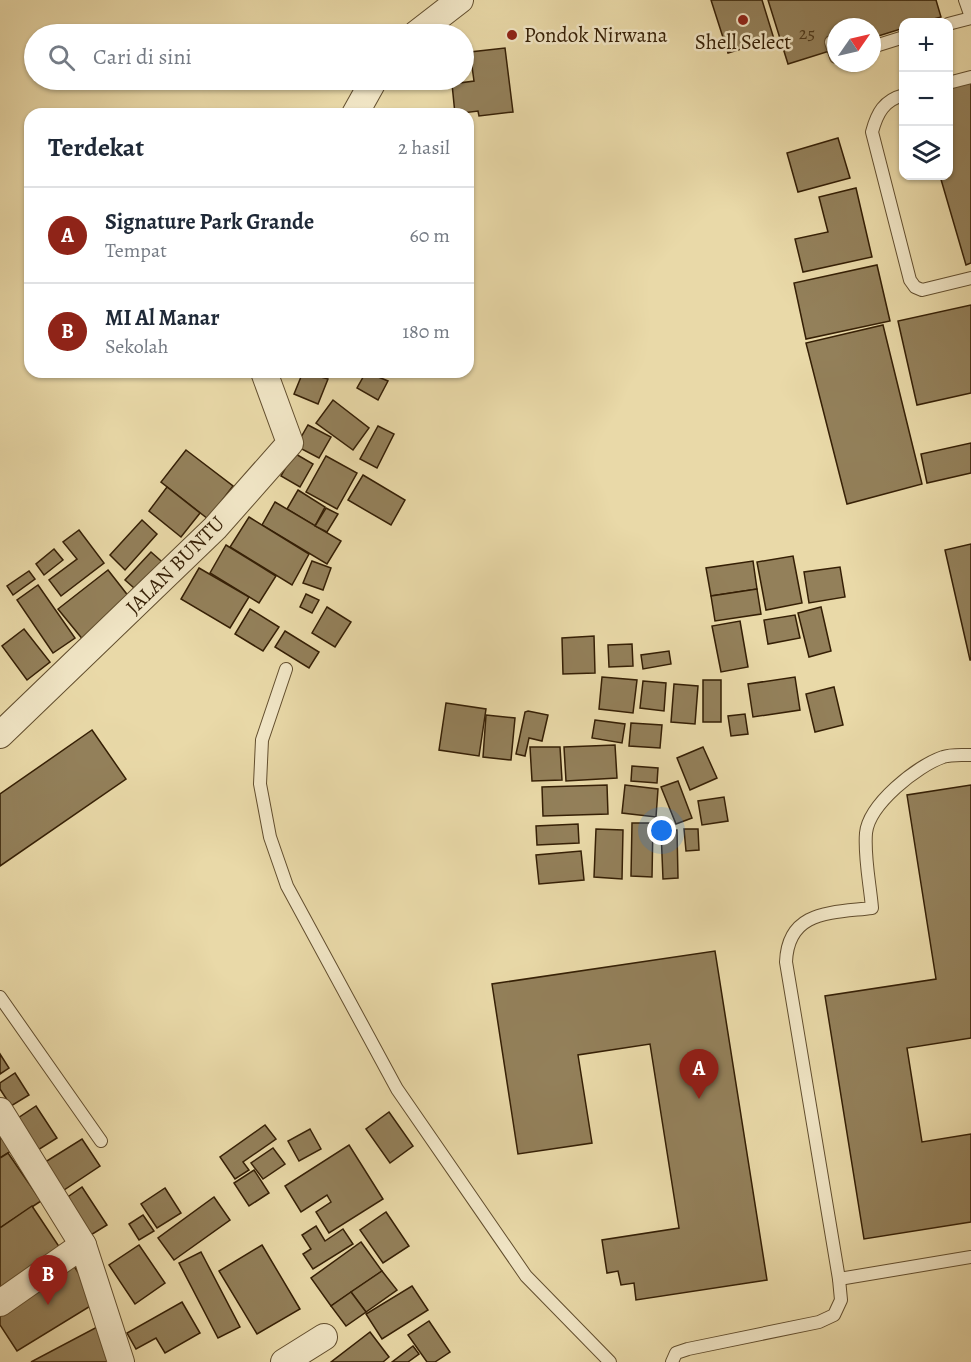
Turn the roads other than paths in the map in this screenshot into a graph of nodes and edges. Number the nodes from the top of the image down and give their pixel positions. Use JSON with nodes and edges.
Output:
{"nodes":[{"id":1,"x":460,"y":0,"type":"edge"},
{"id":2,"x":965,"y":0,"type":"edge"},
{"id":3,"x":971,"y":17,"type":"edge"},
{"id":4,"x":953,"y":22,"type":"edge"},
{"id":5,"x":429,"y":24,"type":"edge"},
{"id":6,"x":899,"y":39,"type":"edge"},
{"id":7,"x":881,"y":44,"type":"edge"},
{"id":8,"x":971,"y":77,"type":"edge"},
{"id":9,"x":953,"y":82,"type":"edge"},
{"id":10,"x":368,"y":90,"type":"edge"},
{"id":11,"x":899,"y":97,"type":"edge"},
{"id":12,"x":358,"y":108,"type":"edge"},
{"id":13,"x":971,"y":278,"type":"edge"},
{"id":14,"x":266,"y":378,"type":"edge"},
{"id":15,"x":286,"y":669,"type":"dead end"},
{"id":16,"x":0,"y":735,"type":"edge"},
{"id":17,"x":971,"y":755,"type":"edge"},
{"id":18,"x":0,"y":997,"type":"edge"},
{"id":19,"x":0,"y":1111,"type":"edge"},
{"id":20,"x":101,"y":1141,"type":"dead end"},
{"id":21,"x":82,"y":1245,"type":"junction"},
{"id":22,"x":971,"y":1257,"type":"edge"},
{"id":23,"x":839,"y":1279,"type":"junction"},
{"id":24,"x":0,"y":1304,"type":"edge"},
{"id":25,"x":324,"y":1337,"type":"dead end"},
{"id":26,"x":121,"y":1362,"type":"edge"},
{"id":27,"x":284,"y":1362,"type":"edge"},
{"id":28,"x":610,"y":1362,"type":"edge"},
{"id":29,"x":672,"y":1362,"type":"edge"}],
"edges":[{"from":1,"to":5,"type":"street"},
{"from":2,"to":3,"type":"lane"},
{"from":3,"to":4,"type":"lane"},
{"from":6,"to":7,"type":"lane"},
{"from":8,"to":9,"type":"lane"},
{"from":10,"to":12,"type":"street"},
{"from":11,"to":13,"type":"lane"},
{"from":14,"to":16,"type":"street","name":"JALAN BUNTU"},
{"from":15,"to":28,"type":"lane"},
{"from":17,"to":23,"type":"lane"},
{"from":18,"to":20,"type":"lane"},
{"from":19,"to":21,"type":"street"},
{"from":21,"to":24,"type":"street"},
{"from":21,"to":26,"type":"street"},
{"from":22,"to":23,"type":"lane"},
{"from":23,"to":29,"type":"lane"},
{"from":25,"to":27,"type":"street"}]}
